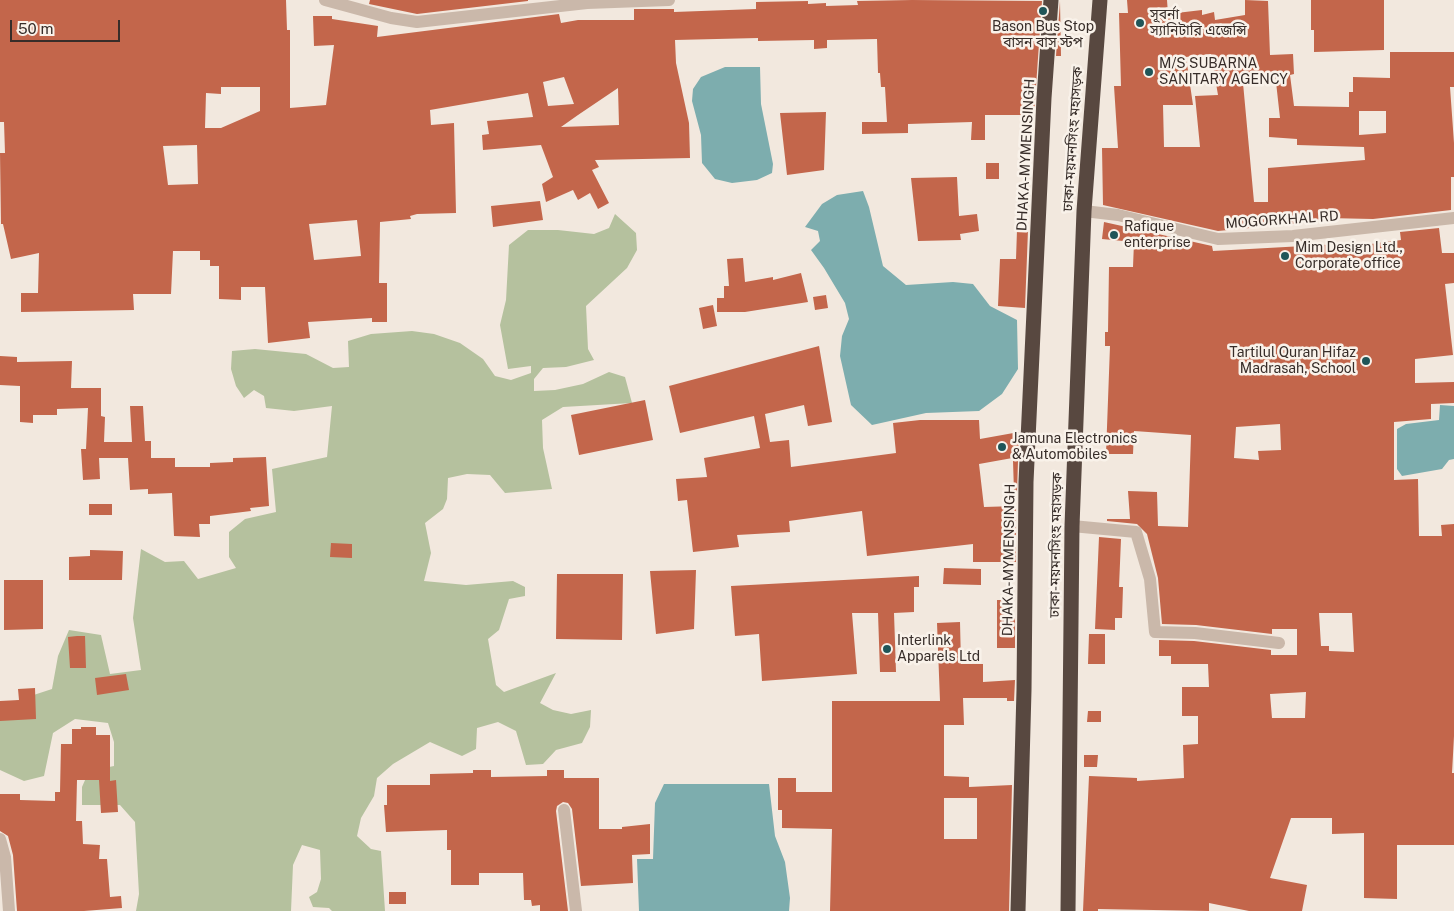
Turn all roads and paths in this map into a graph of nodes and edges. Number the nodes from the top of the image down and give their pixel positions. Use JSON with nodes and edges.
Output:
{"nodes":[{"id":1,"x":324,"y":0,"type":"edge"},
{"id":2,"x":669,"y":0,"type":"edge"},
{"id":3,"x":1051,"y":0,"type":"edge"},
{"id":4,"x":1100,"y":0,"type":"edge"},
{"id":5,"x":1084,"y":212,"type":"junction"},
{"id":6,"x":1454,"y":218,"type":"edge"},
{"id":7,"x":1072,"y":526,"type":"junction"},
{"id":8,"x":1279,"y":643,"type":"dead end"},
{"id":9,"x":564,"y":810,"type":"dead end"},
{"id":10,"x":0,"y":839,"type":"edge"},
{"id":11,"x":9,"y":911,"type":"edge"},
{"id":12,"x":576,"y":911,"type":"edge"},
{"id":13,"x":1018,"y":911,"type":"edge"},
{"id":14,"x":1068,"y":911,"type":"edge"}],
"edges":[{"from":1,"to":2,"type":"street"},
{"from":3,"to":13,"type":"highway","name":"DHAKA-MYMENSINGH"},
{"from":4,"to":5,"type":"highway","name":"ঢাকা-ময়মনসিংহ মহাসড়ক"},
{"from":5,"to":6,"type":"street","name":"MOGORKHAL RD"},
{"from":5,"to":7,"type":"highway","name":"ঢাকা-ময়মনসিংহ মহাসড়ক"},
{"from":7,"to":8,"type":"street"},
{"from":7,"to":14,"type":"highway","name":"ঢাকা-ময়মনসিংহ মহাসড়ক"},
{"from":9,"to":12,"type":"street"},
{"from":10,"to":11,"type":"street"}]}
